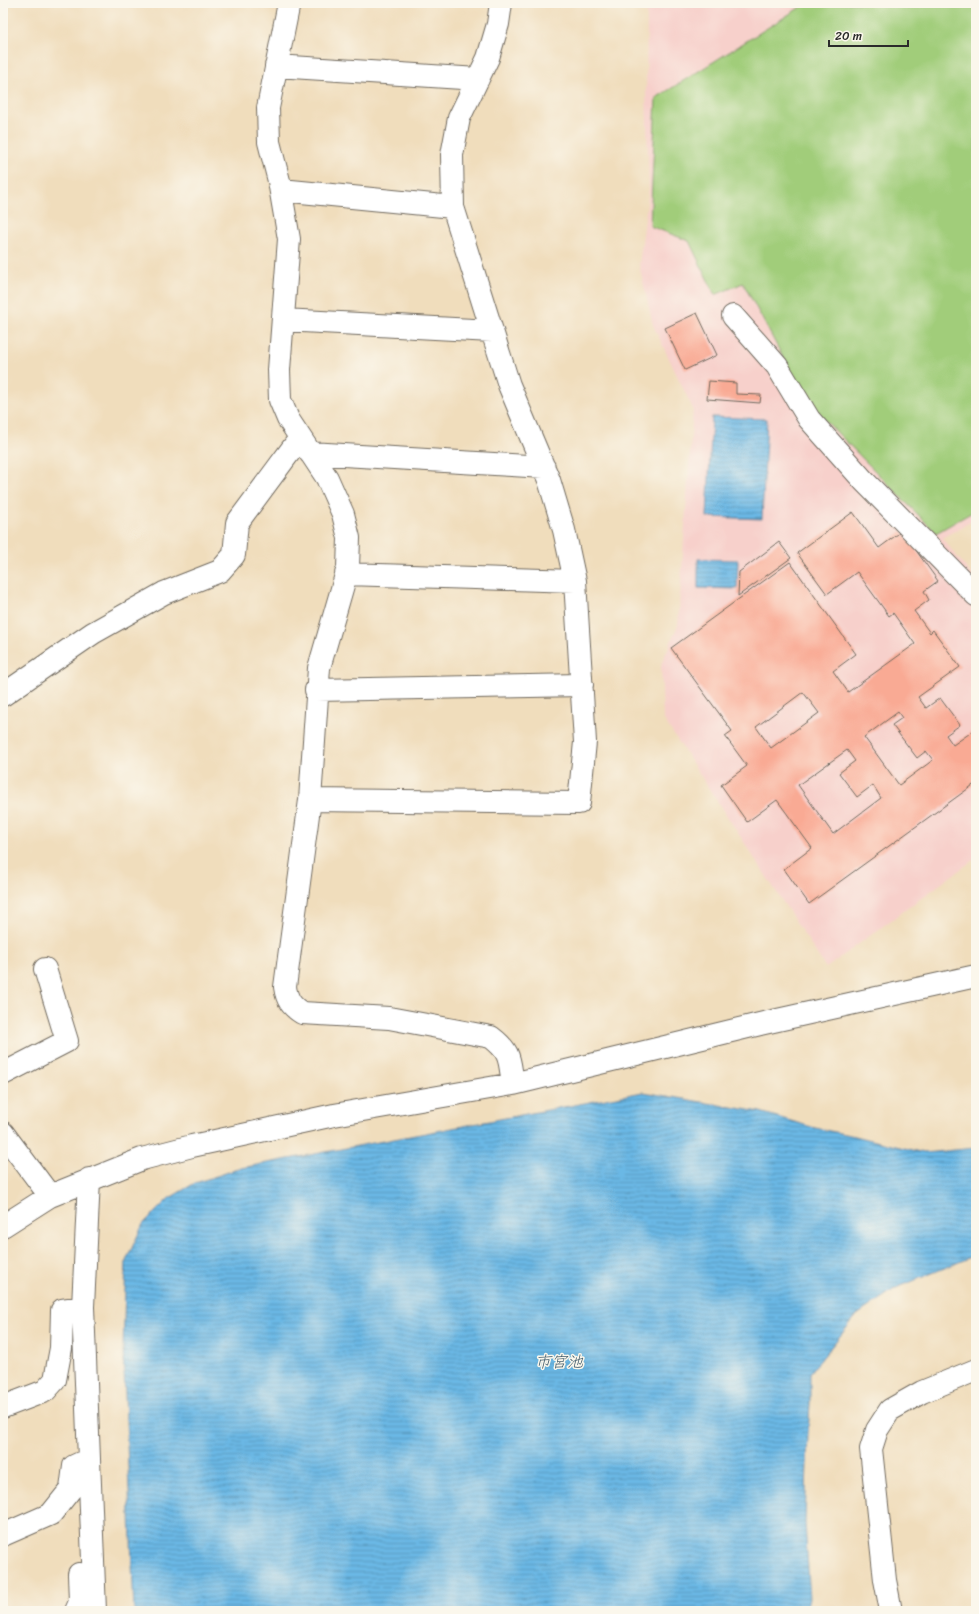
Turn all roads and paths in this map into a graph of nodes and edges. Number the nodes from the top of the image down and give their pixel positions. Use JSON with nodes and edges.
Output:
{"nodes":[{"id":1,"x":289,"y":3,"type":"edge"},
{"id":2,"x":501,"y":3,"type":"edge"},
{"id":3,"x":276,"y":66,"type":"junction"},
{"id":4,"x":478,"y":79,"type":"junction"},
{"id":5,"x":281,"y":190,"type":"junction"},
{"id":6,"x":453,"y":207,"type":"junction"},
{"id":7,"x":733,"y":316,"type":"dead end"},
{"id":8,"x":283,"y":320,"type":"junction"},
{"id":9,"x":492,"y":331,"type":"junction"},
{"id":10,"x":305,"y":446,"type":"junction"},
{"id":11,"x":544,"y":467,"type":"junction"},
{"id":12,"x":346,"y":574,"type":"junction"},
{"id":13,"x":575,"y":581,"type":"junction"},
{"id":14,"x":976,"y":595,"type":"edge"},
{"id":15,"x":582,"y":685,"type":"junction"},
{"id":16,"x":316,"y":690,"type":"junction"},
{"id":17,"x":3,"y":695,"type":"edge"},
{"id":18,"x":310,"y":800,"type":"junction"},
{"id":19,"x":45,"y":969,"type":"dead end"},
{"id":20,"x":976,"y":976,"type":"edge"},
{"id":21,"x":3,"y":1074,"type":"edge"},
{"id":22,"x":513,"y":1084,"type":"junction"},
{"id":23,"x":3,"y":1133,"type":"edge"},
{"id":24,"x":89,"y":1179,"type":"junction"},
{"id":25,"x":50,"y":1196,"type":"junction"},
{"id":26,"x":3,"y":1226,"type":"edge"},
{"id":27,"x":83,"y":1307,"type":"junction"},
{"id":28,"x":976,"y":1370,"type":"edge"},
{"id":29,"x":3,"y":1407,"type":"edge"},
{"id":30,"x":89,"y":1459,"type":"junction"},
{"id":31,"x":3,"y":1535,"type":"edge"},
{"id":32,"x":94,"y":1567,"type":"junction"},
{"id":33,"x":76,"y":1611,"type":"edge"},
{"id":34,"x":96,"y":1611,"type":"edge"},
{"id":35,"x":891,"y":1611,"type":"edge"}],
"edges":[{"from":1,"to":3,"type":"street"},
{"from":2,"to":4,"type":"street"},
{"from":3,"to":4,"type":"street"},
{"from":3,"to":5,"type":"street"},
{"from":4,"to":6,"type":"street"},
{"from":5,"to":6,"type":"street"},
{"from":5,"to":8,"type":"street"},
{"from":6,"to":9,"type":"street"},
{"from":7,"to":14,"type":"street"},
{"from":8,"to":9,"type":"street"},
{"from":8,"to":10,"type":"street"},
{"from":9,"to":11,"type":"street"},
{"from":10,"to":11,"type":"street"},
{"from":10,"to":12,"type":"street"},
{"from":10,"to":17,"type":"street"},
{"from":11,"to":13,"type":"street"},
{"from":12,"to":13,"type":"street"},
{"from":12,"to":16,"type":"street"},
{"from":13,"to":15,"type":"street"},
{"from":15,"to":16,"type":"street"},
{"from":15,"to":18,"type":"street"},
{"from":16,"to":18,"type":"street"},
{"from":18,"to":22,"type":"street"},
{"from":19,"to":21,"type":"street"},
{"from":20,"to":22,"type":"street"},
{"from":22,"to":24,"type":"street"},
{"from":23,"to":25,"type":"street"},
{"from":24,"to":25,"type":"street"},
{"from":24,"to":27,"type":"street"},
{"from":25,"to":26,"type":"street"},
{"from":27,"to":29,"type":"street"},
{"from":27,"to":30,"type":"street"},
{"from":28,"to":35,"type":"street"},
{"from":30,"to":31,"type":"street"},
{"from":30,"to":32,"type":"street"},
{"from":32,"to":33,"type":"street"},
{"from":32,"to":34,"type":"street"}]}
